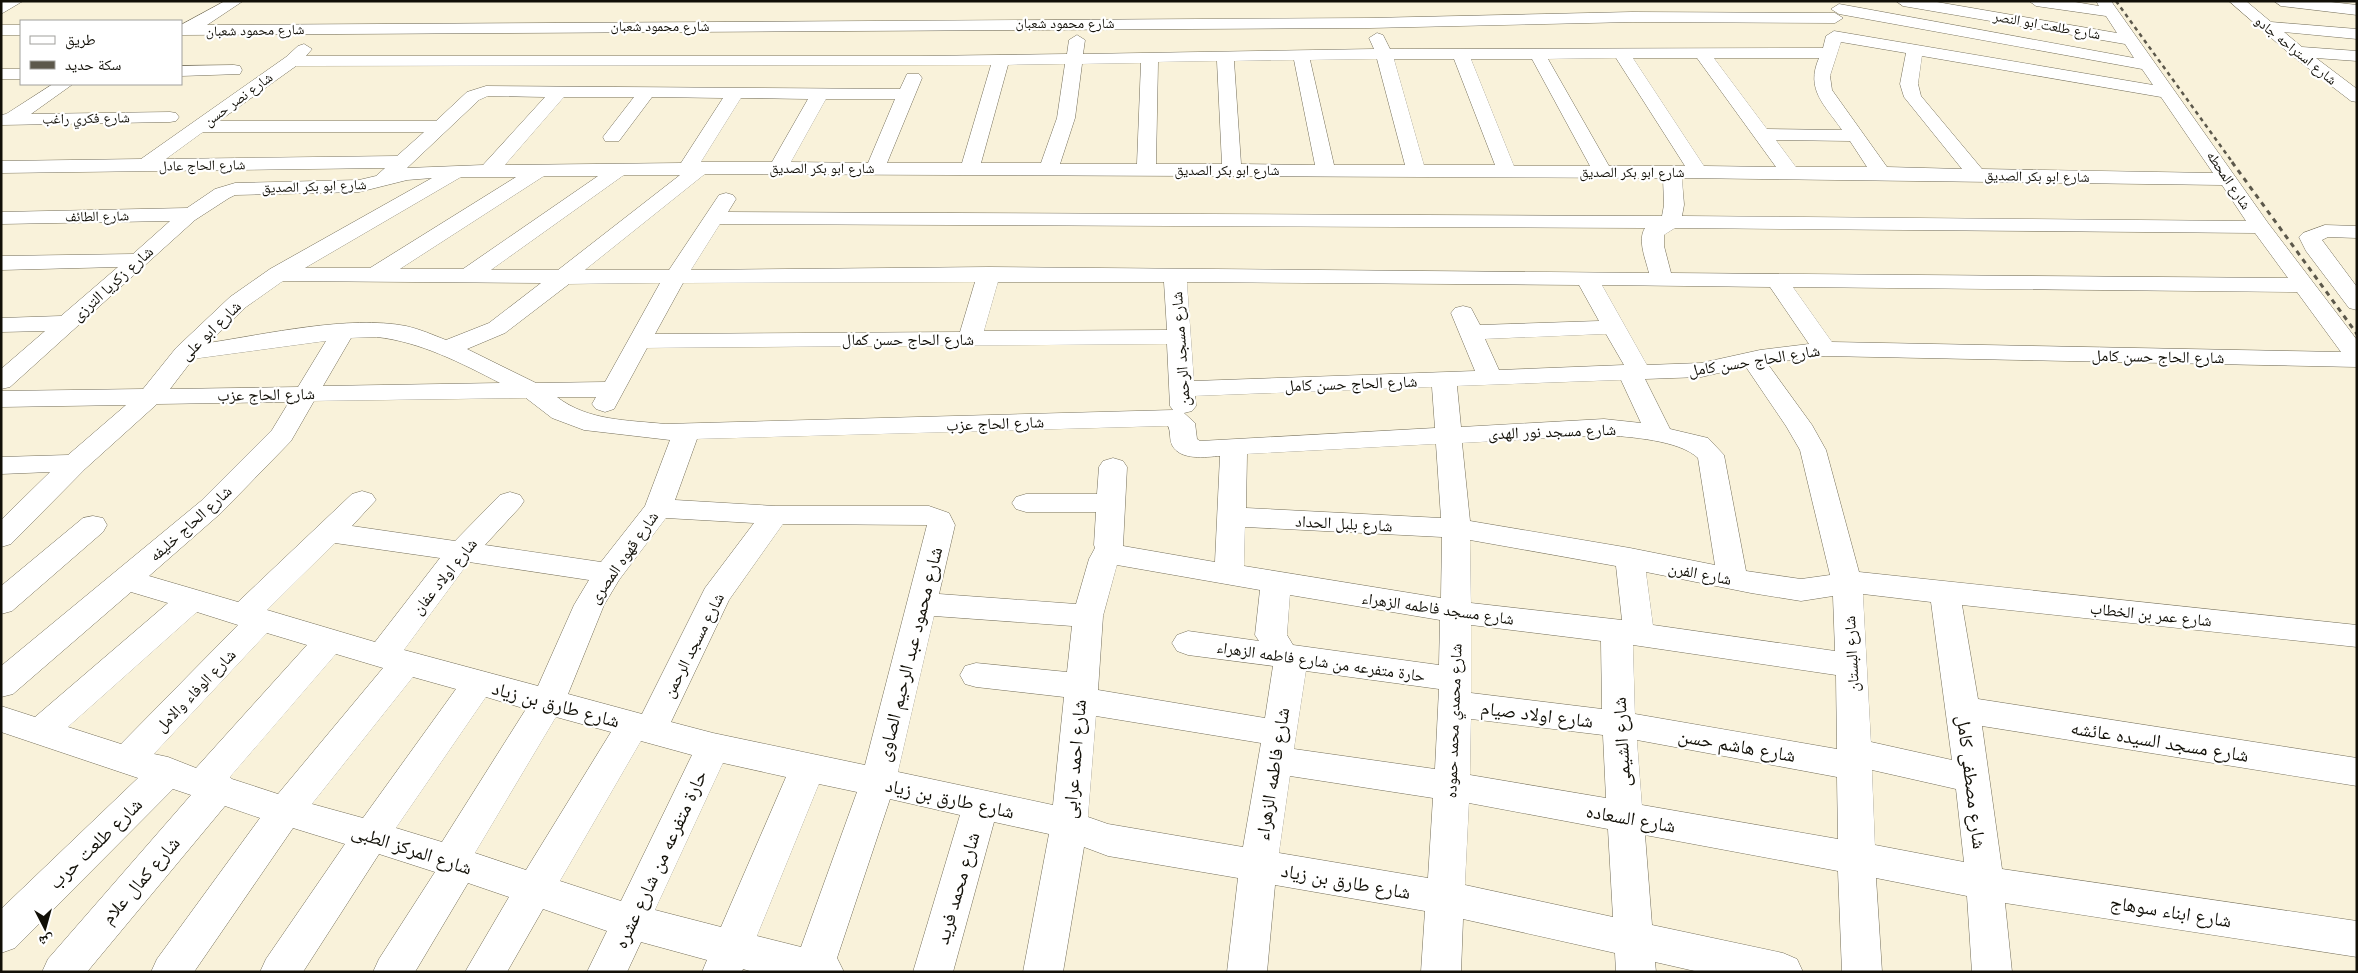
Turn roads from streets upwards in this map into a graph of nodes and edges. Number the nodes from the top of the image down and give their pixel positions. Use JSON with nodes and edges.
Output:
{"nodes":[{"id":1,"x":16,"y":1,"type":"edge"},
{"id":2,"x":236,"y":1,"type":"edge"},
{"id":3,"x":1618,"y":1,"type":"edge"},
{"id":4,"x":1903,"y":1,"type":"edge"},
{"id":5,"x":2036,"y":1,"type":"edge"},
{"id":6,"x":2236,"y":1,"type":"edge"},
{"id":7,"x":2281,"y":1,"type":"edge"},
{"id":8,"x":2107,"y":7,"type":"edge"},
{"id":9,"x":1,"y":9,"type":"edge"},
{"id":10,"x":2357,"y":10,"type":"edge"},
{"id":11,"x":1149,"y":11,"type":"dead end"},
{"id":12,"x":1837,"y":16,"type":"edge"},
{"id":13,"x":1632,"y":17,"type":"junction"},
{"id":14,"x":1581,"y":18,"type":"junction"},
{"id":15,"x":1080,"y":23,"type":"junction"},
{"id":16,"x":1139,"y":23,"type":"junction"},
{"id":17,"x":1370,"y":23,"type":"junction"},
{"id":18,"x":2265,"y":26,"type":"junction"},
{"id":19,"x":328,"y":29,"type":"junction"},
{"id":20,"x":1,"y":30,"type":"edge"},
{"id":21,"x":20,"y":30,"type":"edge"},
{"id":22,"x":185,"y":30,"type":"edge"},
{"id":23,"x":2357,"y":34,"type":"edge"},
{"id":24,"x":2131,"y":40,"type":"junction"},
{"id":25,"x":1915,"y":50,"type":"junction"},
{"id":26,"x":1701,"y":52,"type":"junction"},
{"id":27,"x":1828,"y":52,"type":"junction"},
{"id":28,"x":2297,"y":52,"type":"junction"},
{"id":29,"x":1460,"y":53,"type":"junction"},
{"id":30,"x":1537,"y":53,"type":"junction"},
{"id":31,"x":1595,"y":53,"type":"junction"},
{"id":32,"x":1621,"y":53,"type":"junction"},
{"id":33,"x":1384,"y":54,"type":"junction"},
{"id":34,"x":1301,"y":55,"type":"junction"},
{"id":35,"x":1225,"y":56,"type":"junction"},
{"id":36,"x":2357,"y":56,"type":"edge"},
{"id":37,"x":1150,"y":57,"type":"junction"},
{"id":38,"x":1075,"y":58,"type":"junction"},
{"id":39,"x":920,"y":60,"type":"junction"},
{"id":40,"x":1000,"y":60,"type":"junction"},
{"id":41,"x":292,"y":61,"type":"junction"},
{"id":42,"x":2147,"y":65,"type":"junction"},
{"id":43,"x":234,"y":70,"type":"dead end"},
{"id":44,"x":182,"y":71,"type":"edge"},
{"id":45,"x":1,"y":74,"type":"edge"},
{"id":46,"x":20,"y":74,"type":"edge"},
{"id":47,"x":2335,"y":82,"type":"junction"},
{"id":48,"x":2357,"y":83,"type":"edge"},
{"id":49,"x":62,"y":85,"type":"edge"},
{"id":50,"x":560,"y":92,"type":"junction"},
{"id":51,"x":647,"y":92,"type":"junction"},
{"id":52,"x":736,"y":92,"type":"junction"},
{"id":53,"x":820,"y":93,"type":"junction"},
{"id":54,"x":2169,"y":93,"type":"junction"},
{"id":55,"x":906,"y":94,"type":"junction"},
{"id":56,"x":2357,"y":97,"type":"edge"},
{"id":57,"x":170,"y":117,"type":"dead end"},
{"id":58,"x":6,"y":120,"type":"edge"},
{"id":59,"x":441,"y":126,"type":"junction"},
{"id":60,"x":199,"y":127,"type":"junction"},
{"id":61,"x":1762,"y":134,"type":"junction"},
{"id":62,"x":1856,"y":136,"type":"junction"},
{"id":63,"x":612,"y":137,"type":"dead end"},
{"id":64,"x":402,"y":162,"type":"junction"},
{"id":65,"x":144,"y":166,"type":"junction"},
{"id":66,"x":1,"y":168,"type":"edge"},
{"id":67,"x":694,"y":168,"type":"junction"},
{"id":68,"x":778,"y":168,"type":"junction"},
{"id":69,"x":875,"y":168,"type":"junction"},
{"id":70,"x":970,"y":169,"type":"junction"},
{"id":71,"x":1049,"y":169,"type":"junction"},
{"id":72,"x":619,"y":170,"type":"junction"},
{"id":73,"x":1146,"y":170,"type":"junction"},
{"id":74,"x":1232,"y":170,"type":"junction"},
{"id":75,"x":1326,"y":170,"type":"junction"},
{"id":76,"x":539,"y":171,"type":"junction"},
{"id":77,"x":1416,"y":171,"type":"junction"},
{"id":78,"x":1507,"y":171,"type":"junction"},
{"id":79,"x":457,"y":172,"type":"junction"},
{"id":80,"x":489,"y":172,"type":"junction"},
{"id":81,"x":1603,"y":172,"type":"junction"},
{"id":82,"x":1672,"y":172,"type":"junction"},
{"id":83,"x":1699,"y":172,"type":"junction"},
{"id":84,"x":1791,"y":173,"type":"junction"},
{"id":85,"x":1881,"y":173,"type":"junction"},
{"id":86,"x":1977,"y":175,"type":"junction"},
{"id":87,"x":2229,"y":179,"type":"junction"},
{"id":88,"x":382,"y":182,"type":"junction"},
{"id":89,"x":227,"y":190,"type":"joint"},
{"id":90,"x":726,"y":198,"type":"dead end"},
{"id":91,"x":193,"y":214,"type":"junction"},
{"id":92,"x":1,"y":218,"type":"edge"},
{"id":93,"x":715,"y":218,"type":"junction"},
{"id":94,"x":1671,"y":222,"type":"junction"},
{"id":95,"x":2261,"y":227,"type":"junction"},
{"id":96,"x":2357,"y":232,"type":"edge"},
{"id":97,"x":139,"y":260,"type":"junction"},
{"id":98,"x":1,"y":263,"type":"edge"},
{"id":99,"x":2327,"y":264,"type":"junction"},
{"id":100,"x":2357,"y":268,"type":"edge"},
{"id":101,"x":278,"y":274,"type":"junction"},
{"id":102,"x":989,"y":274,"type":"junction"},
{"id":103,"x":376,"y":275,"type":"junction"},
{"id":104,"x":1175,"y":275,"type":"junction"},
{"id":105,"x":468,"y":276,"type":"junction"},
{"id":106,"x":677,"y":276,"type":"junction"},
{"id":107,"x":564,"y":277,"type":"junction"},
{"id":108,"x":1587,"y":279,"type":"junction"},
{"id":109,"x":1662,"y":279,"type":"junction"},
{"id":110,"x":1776,"y":279,"type":"junction"},
{"id":111,"x":2304,"y":285,"type":"junction"},
{"id":112,"x":2357,"y":303,"type":"edge"},
{"id":113,"x":68,"y":323,"type":"junction"},
{"id":114,"x":1,"y":325,"type":"edge"},
{"id":115,"x":1614,"y":327,"type":"junction"},
{"id":116,"x":342,"y":331,"type":"junction"},
{"id":117,"x":1179,"y":337,"type":"junction"},
{"id":118,"x":970,"y":339,"type":"junction"},
{"id":119,"x":638,"y":341,"type":"junction"},
{"id":120,"x":446,"y":349,"type":"junction"},
{"id":121,"x":1825,"y":349,"type":"junction"},
{"id":122,"x":185,"y":353,"type":"junction"},
{"id":123,"x":2357,"y":358,"type":"edge"},
{"id":124,"x":1752,"y":359,"type":"junction"},
{"id":125,"x":1635,"y":373,"type":"junction"},
{"id":126,"x":1490,"y":378,"type":"junction"},
{"id":127,"x":1444,"y":380,"type":"junction"},
{"id":128,"x":1,"y":382,"type":"edge"},
{"id":129,"x":614,"y":389,"type":"junction"},
{"id":130,"x":1182,"y":389,"type":"junction"},
{"id":131,"x":531,"y":390,"type":"junction"},
{"id":132,"x":308,"y":393,"type":"junction"},
{"id":133,"x":151,"y":396,"type":"junction"},
{"id":134,"x":1,"y":399,"type":"edge"},
{"id":135,"x":1179,"y":420,"type":"junction"},
{"id":136,"x":593,"y":424,"type":"junction"},
{"id":137,"x":686,"y":432,"type":"junction"},
{"id":138,"x":1660,"y":435,"type":"junction"},
{"id":139,"x":1447,"y":436,"type":"junction"},
{"id":140,"x":1234,"y":448,"type":"junction"},
{"id":141,"x":75,"y":464,"type":"junction"},
{"id":142,"x":1,"y":466,"type":"edge"},
{"id":143,"x":1114,"y":468,"type":"dead end"},
{"id":144,"x":362,"y":500,"type":"dead end"},
{"id":145,"x":510,"y":501,"type":"dead end"},
{"id":146,"x":1026,"y":503,"type":"dead end"},
{"id":147,"x":1111,"y":503,"type":"junction"},
{"id":148,"x":658,"y":508,"type":"junction"},
{"id":149,"x":775,"y":515,"type":"junction"},
{"id":150,"x":12,"y":516,"type":"edge"},
{"id":151,"x":1232,"y":517,"type":"junction"},
{"id":152,"x":93,"y":525,"type":"dead end"},
{"id":153,"x":1456,"y":528,"type":"junction"},
{"id":154,"x":329,"y":532,"type":"junction"},
{"id":155,"x":1,"y":537,"type":"edge"},
{"id":156,"x":1109,"y":549,"type":"junction"},
{"id":157,"x":461,"y":552,"type":"junction"},
{"id":158,"x":1630,"y":558,"type":"junction"},
{"id":159,"x":608,"y":573,"type":"junction"},
{"id":160,"x":1230,"y":574,"type":"junction"},
{"id":161,"x":1732,"y":579,"type":"junction"},
{"id":162,"x":127,"y":580,"type":"junction"},
{"id":163,"x":1276,"y":582,"type":"junction"},
{"id":164,"x":1847,"y":583,"type":"junction"},
{"id":165,"x":1945,"y":592,"type":"junction"},
{"id":166,"x":192,"y":599,"type":"junction"},
{"id":167,"x":1,"y":603,"type":"edge"},
{"id":168,"x":921,"y":604,"type":"junction"},
{"id":169,"x":1456,"y":612,"type":"junction"},
{"id":170,"x":1088,"y":616,"type":"junction"},
{"id":171,"x":252,"y":618,"type":"junction"},
{"id":172,"x":1628,"y":633,"type":"junction"},
{"id":173,"x":2357,"y":636,"type":"edge"},
{"id":174,"x":330,"y":640,"type":"junction"},
{"id":175,"x":1188,"y":643,"type":"dead end"},
{"id":176,"x":1284,"y":656,"type":"junction"},
{"id":177,"x":394,"y":659,"type":"junction"},
{"id":178,"x":1852,"y":665,"type":"junction"},
{"id":179,"x":976,"y":675,"type":"dead end"},
{"id":180,"x":478,"y":683,"type":"junction"},
{"id":181,"x":1,"y":685,"type":"edge"},
{"id":182,"x":1455,"y":691,"type":"junction"},
{"id":183,"x":1080,"y":693,"type":"junction"},
{"id":184,"x":548,"y":702,"type":"junction"},
{"id":185,"x":1963,"y":710,"type":"junction"},
{"id":186,"x":1,"y":719,"type":"edge"},
{"id":187,"x":1619,"y":724,"type":"junction"},
{"id":188,"x":642,"y":727,"type":"junction"},
{"id":189,"x":42,"y":731,"type":"junction"},
{"id":190,"x":713,"y":746,"type":"junction"},
{"id":191,"x":1277,"y":746,"type":"junction"},
{"id":192,"x":128,"y":759,"type":"junction"},
{"id":193,"x":1855,"y":759,"type":"junction"},
{"id":194,"x":808,"y":767,"type":"junction"},
{"id":195,"x":168,"y":771,"type":"junction"},
{"id":196,"x":2357,"y":772,"type":"edge"},
{"id":197,"x":1971,"y":778,"type":"junction"},
{"id":198,"x":878,"y":783,"type":"junction"},
{"id":199,"x":211,"y":786,"type":"junction"},
{"id":200,"x":1452,"y":786,"type":"junction"},
{"id":201,"x":980,"y":804,"type":"junction"},
{"id":202,"x":285,"y":811,"type":"junction"},
{"id":203,"x":1626,"y":817,"type":"junction"},
{"id":204,"x":1069,"y":825,"type":"junction"},
{"id":205,"x":371,"y":835,"type":"junction"},
{"id":206,"x":1857,"y":858,"type":"junction"},
{"id":207,"x":455,"y":863,"type":"junction"},
{"id":208,"x":1258,"y":866,"type":"junction"},
{"id":209,"x":1984,"y":883,"type":"junction"},
{"id":210,"x":535,"y":890,"type":"junction"},
{"id":211,"x":1445,"y":898,"type":"junction"},
{"id":212,"x":632,"y":922,"type":"junction"},
{"id":213,"x":1,"y":935,"type":"edge"},
{"id":214,"x":2357,"y":939,"type":"edge"},
{"id":215,"x":1635,"y":955,"type":"edge"},
{"id":216,"x":727,"y":960,"type":"edge"},
{"id":217,"x":819,"y":970,"type":"edge"},
{"id":218,"x":62,"y":972,"type":"edge"},
{"id":219,"x":171,"y":972,"type":"edge"},
{"id":220,"x":280,"y":972,"type":"edge"},
{"id":221,"x":393,"y":972,"type":"edge"},
{"id":222,"x":485,"y":972,"type":"edge"},
{"id":223,"x":607,"y":972,"type":"edge"},
{"id":224,"x":933,"y":972,"type":"edge"},
{"id":225,"x":1043,"y":972,"type":"edge"},
{"id":226,"x":1247,"y":972,"type":"edge"},
{"id":227,"x":1441,"y":972,"type":"edge"},
{"id":228,"x":1783,"y":972,"type":"edge"},
{"id":229,"x":1862,"y":972,"type":"edge"},
{"id":230,"x":1992,"y":972,"type":"edge"}],
"edges":[{"from":1,"to":9,"type":"street"},
{"from":2,"to":22,"type":"street"},
{"from":3,"to":13,"type":"street"},
{"from":4,"to":24,"type":"street","name":"شارع طلعت ابو النصر"},
{"from":5,"to":8,"type":"street"},
{"from":6,"to":18,"type":"street","name":"شارع استراحه جادو"},
{"from":7,"to":10,"type":"street"},
{"from":8,"to":24,"type":"street","name":"شارع المحطه"},
{"from":11,"to":16,"type":"street"},
{"from":12,"to":13,"type":"street","name":"شارع محمود شعبان"},
{"from":12,"to":25,"type":"street"},
{"from":12,"to":27,"type":"street"},
{"from":12,"to":42,"type":"street"},
{"from":13,"to":14,"type":"street","name":"شارع محمود شعبان"},
{"from":14,"to":17,"type":"street","name":"شارع محمود شعبان"},
{"from":14,"to":31,"type":"street"},
{"from":15,"to":16,"type":"street","name":"شارع محمود شعبان"},
{"from":15,"to":19,"type":"street","name":"شارع محمود شعبان"},
{"from":15,"to":38,"type":"street"},
{"from":16,"to":17,"type":"street","name":"شارع محمود شعبان"},
{"from":17,"to":33,"type":"street"},
{"from":18,"to":23,"type":"street"},
{"from":18,"to":28,"type":"street","name":"شارع استراحه جادو"},
{"from":19,"to":22,"type":"street","name":"شارع محمود شعبان"},
{"from":19,"to":41,"type":"street","name":"شارع نصر حسن"},
{"from":20,"to":21,"type":"street"},
{"from":24,"to":42,"type":"street","name":"شارع المحطه"},
{"from":25,"to":54,"type":"street"},
{"from":25,"to":86,"type":"street"},
{"from":26,"to":27,"type":"street"},
{"from":26,"to":32,"type":"street"},
{"from":26,"to":61,"type":"street"},
{"from":27,"to":62,"type":"street"},
{"from":28,"to":36,"type":"street"},
{"from":28,"to":47,"type":"street","name":"شارع استراحه جادو"},
{"from":29,"to":30,"type":"street"},
{"from":29,"to":33,"type":"street"},
{"from":29,"to":78,"type":"street"},
{"from":30,"to":31,"type":"street"},
{"from":30,"to":81,"type":"street"},
{"from":31,"to":32,"type":"street"},
{"from":32,"to":83,"type":"street"},
{"from":33,"to":34,"type":"street"},
{"from":33,"to":77,"type":"street"},
{"from":34,"to":35,"type":"street"},
{"from":34,"to":75,"type":"street"},
{"from":35,"to":37,"type":"street"},
{"from":35,"to":74,"type":"street"},
{"from":37,"to":38,"type":"street"},
{"from":37,"to":73,"type":"street"},
{"from":38,"to":40,"type":"street"},
{"from":38,"to":71,"type":"street"},
{"from":39,"to":40,"type":"street"},
{"from":39,"to":41,"type":"street"},
{"from":39,"to":55,"type":"street"},
{"from":40,"to":70,"type":"street"},
{"from":41,"to":60,"type":"street","name":"شارع نصر حسن"},
{"from":42,"to":54,"type":"street","name":"شارع المحطه"},
{"from":43,"to":44,"type":"street"},
{"from":45,"to":46,"type":"street"},
{"from":47,"to":48,"type":"street"},
{"from":47,"to":56,"type":"street","name":"شارع استراحه جادو"},
{"from":49,"to":58,"type":"street"},
{"from":50,"to":51,"type":"street"},
{"from":50,"to":59,"type":"street"},
{"from":50,"to":80,"type":"street"},
{"from":51,"to":52,"type":"street"},
{"from":51,"to":63,"type":"street"},
{"from":52,"to":53,"type":"street"},
{"from":52,"to":67,"type":"street"},
{"from":53,"to":55,"type":"street"},
{"from":53,"to":68,"type":"street"},
{"from":54,"to":87,"type":"street","name":"شارع المحطه"},
{"from":55,"to":69,"type":"street"},
{"from":57,"to":58,"type":"street","name":"شارع فكري راغب"},
{"from":59,"to":60,"type":"street"},
{"from":59,"to":64,"type":"street"},
{"from":60,"to":65,"type":"street","name":"شارع نصر حسن"},
{"from":61,"to":62,"type":"street"},
{"from":61,"to":84,"type":"street"},
{"from":62,"to":85,"type":"street"},
{"from":64,"to":65,"type":"street","name":"شارع الحاج عادل"},
{"from":64,"to":88,"type":"street"},
{"from":65,"to":66,"type":"street","name":"شارع الحاج عادل"},
{"from":67,"to":68,"type":"street","name":"شارع ابو بكر الصديق"},
{"from":67,"to":72,"type":"street","name":"شارع ابو بكر الصديق"},
{"from":67,"to":107,"type":"street"},
{"from":68,"to":69,"type":"street","name":"شارع ابو بكر الصديق"},
{"from":69,"to":70,"type":"street","name":"شارع ابو بكر الصديق"},
{"from":70,"to":71,"type":"street","name":"شارع ابو بكر الصديق"},
{"from":71,"to":73,"type":"street","name":"شارع ابو بكر الصديق"},
{"from":72,"to":76,"type":"street","name":"شارع ابو بكر الصديق"},
{"from":72,"to":105,"type":"street"},
{"from":73,"to":74,"type":"street","name":"شارع ابو بكر الصديق"},
{"from":74,"to":75,"type":"street","name":"شارع ابو بكر الصديق"},
{"from":75,"to":77,"type":"street","name":"شارع ابو بكر الصديق"},
{"from":76,"to":80,"type":"street","name":"شارع ابو بكر الصديق"},
{"from":76,"to":103,"type":"street"},
{"from":77,"to":78,"type":"street","name":"شارع ابو بكر الصديق"},
{"from":78,"to":81,"type":"street","name":"شارع ابو بكر الصديق"},
{"from":79,"to":80,"type":"street","name":"شارع ابو بكر الصديق"},
{"from":79,"to":88,"type":"street","name":"شارع ابو بكر الصديق"},
{"from":79,"to":101,"type":"street","name":"شارع ابو على"},
{"from":81,"to":82,"type":"street","name":"شارع ابو بكر الصديق"},
{"from":82,"to":83,"type":"street","name":"شارع ابو بكر الصديق"},
{"from":82,"to":94,"type":"street"},
{"from":83,"to":84,"type":"street","name":"شارع ابو بكر الصديق"},
{"from":84,"to":85,"type":"street","name":"شارع ابو بكر الصديق"},
{"from":85,"to":86,"type":"street","name":"شارع ابو بكر الصديق"},
{"from":86,"to":87,"type":"street","name":"شارع ابو بكر الصديق"},
{"from":87,"to":95,"type":"street","name":"شارع المحطه"},
{"from":88,"to":89,"type":"street","name":"شارع ابو بكر الصديق"},
{"from":89,"to":91,"type":"street","name":"شارع زكريا الترزى"},
{"from":90,"to":93,"type":"street"},
{"from":91,"to":92,"type":"street","name":"شارع الطائف"},
{"from":91,"to":97,"type":"street","name":"شارع زكريا الترزى"},
{"from":93,"to":94,"type":"street"},
{"from":93,"to":106,"type":"street"},
{"from":94,"to":95,"type":"street"},
{"from":94,"to":109,"type":"street"},
{"from":95,"to":111,"type":"street","name":"شارع المحطه"},
{"from":96,"to":99,"type":"street"},
{"from":97,"to":98,"type":"street"},
{"from":97,"to":113,"type":"street","name":"شارع زكريا الترزى"},
{"from":99,"to":100,"type":"street"},
{"from":99,"to":112,"type":"street"},
{"from":101,"to":103,"type":"street"},
{"from":101,"to":122,"type":"street","name":"شارع ابو على"},
{"from":102,"to":104,"type":"street"},
{"from":102,"to":106,"type":"street"},
{"from":102,"to":118,"type":"street"},
{"from":103,"to":105,"type":"street"},
{"from":104,"to":108,"type":"street"},
{"from":104,"to":117,"type":"street","name":"شارع مسجد الرحمن"},
{"from":105,"to":107,"type":"street"},
{"from":106,"to":107,"type":"street"},
{"from":106,"to":119,"type":"street"},
{"from":107,"to":120,"type":"street"},
{"from":108,"to":109,"type":"street"},
{"from":108,"to":115,"type":"street"},
{"from":109,"to":110,"type":"street"},
{"from":110,"to":111,"type":"street"},
{"from":110,"to":121,"type":"street"},
{"from":111,"to":123,"type":"street","name":"شارع المحطه"},
{"from":113,"to":114,"type":"street"},
{"from":113,"to":128,"type":"street","name":"شارع زكريا الترزى"},
{"from":115,"to":125,"type":"street"},
{"from":115,"to":126,"type":"street"},
{"from":116,"to":120,"type":"street","name":"شارع الحاج عزب"},
{"from":116,"to":122,"type":"street","name":"شارع الحاج عزب"},
{"from":116,"to":132,"type":"street","name":"شارع الحاج خليفه"},
{"from":117,"to":118,"type":"street","name":"شارع الحاج حسن كمال"},
{"from":117,"to":130,"type":"street","name":"شارع مسجد الرحمن"},
{"from":118,"to":119,"type":"street","name":"شارع الحاج حسن كمال"},
{"from":119,"to":129,"type":"street"},
{"from":120,"to":131,"type":"street","name":"شارع الحاج عزب"},
{"from":121,"to":123,"type":"street","name":"شارع الحاج حسن كامل"},
{"from":121,"to":124,"type":"street","name":"شارع الحاج حسن كامل"},
{"from":122,"to":133,"type":"street","name":"شارع ابو على"},
{"from":124,"to":125,"type":"street","name":"شارع الحاج حسن كامل"},
{"from":124,"to":164,"type":"street","name":"شارع البستان"},
{"from":125,"to":126,"type":"street","name":"شارع الحاج حسن كامل"},
{"from":125,"to":138,"type":"street"},
{"from":126,"to":127,"type":"street","name":"شارع الحاج حسن كامل"},
{"from":127,"to":130,"type":"street","name":"شارع الحاج حسن كامل"},
{"from":127,"to":139,"type":"street","name":"شارع محمدي محمد حموده"},
{"from":129,"to":131,"type":"street","name":"شارع الحاج عزب"},
{"from":129,"to":136,"type":"street"},
{"from":130,"to":135,"type":"street","name":"شارع مسجد الرحمن"},
{"from":131,"to":132,"type":"street","name":"شارع الحاج عزب"},
{"from":131,"to":136,"type":"street","name":"شارع الحاج عزب"},
{"from":132,"to":133,"type":"street","name":"شارع الحاج عزب"},
{"from":132,"to":162,"type":"street","name":"شارع الحاج خليفه"},
{"from":133,"to":134,"type":"street","name":"شارع الحاج عزب"},
{"from":133,"to":141,"type":"street","name":"شارع ابو على"},
{"from":135,"to":137,"type":"street","name":"شارع الحاج عزب"},
{"from":135,"to":140,"type":"street"},
{"from":136,"to":137,"type":"street","name":"شارع الحاج عزب"},
{"from":137,"to":148,"type":"street","name":"شارع قهوه المصرى"},
{"from":138,"to":139,"type":"street","name":"شارع مسجد نور الهدى"},
{"from":138,"to":161,"type":"street","name":"شارع مسجد نور الهدى"},
{"from":139,"to":140,"type":"street"},
{"from":139,"to":153,"type":"street","name":"شارع محمدي محمد حموده"},
{"from":140,"to":151,"type":"street"},
{"from":141,"to":142,"type":"street"},
{"from":141,"to":150,"type":"street","name":"شارع ابو على"},
{"from":143,"to":147,"type":"street"},
{"from":144,"to":154,"type":"street","name":"شارع الوفاء والامل"},
{"from":145,"to":157,"type":"street","name":"شارع اولاد عفان"},
{"from":146,"to":147,"type":"street"},
{"from":147,"to":156,"type":"street"},
{"from":148,"to":149,"type":"street"},
{"from":148,"to":159,"type":"street","name":"شارع قهوه المصرى"},
{"from":149,"to":168,"type":"street","name":"شارع محمود عبد الرحيم الصاوى"},
{"from":149,"to":188,"type":"street","name":"شارع مسجد الرحمن"},
{"from":150,"to":155,"type":"street","name":"شارع ابو على"},
{"from":151,"to":153,"type":"street","name":"شارع بلبل الحداد"},
{"from":151,"to":160,"type":"street"},
{"from":152,"to":167,"type":"street"},
{"from":153,"to":158,"type":"street","name":"شارع الفرن"},
{"from":153,"to":169,"type":"street","name":"شارع محمدي محمد حموده"},
{"from":154,"to":157,"type":"street"},
{"from":154,"to":171,"type":"street","name":"شارع الوفاء والامل"},
{"from":156,"to":160,"type":"street","name":"شارع مسجد فاطمه الزهراء"},
{"from":156,"to":170,"type":"street","name":"شارع احمد عرابى"},
{"from":157,"to":159,"type":"street"},
{"from":157,"to":177,"type":"street","name":"شارع اولاد عفان"},
{"from":158,"to":161,"type":"street","name":"شارع الفرن"},
{"from":158,"to":172,"type":"street","name":"شارع الشيمى"},
{"from":159,"to":184,"type":"street","name":"شارع قهوه المصرى"},
{"from":160,"to":163,"type":"street","name":"شارع مسجد فاطمه الزهراء"},
{"from":161,"to":164,"type":"street","name":"شارع الفرن"},
{"from":162,"to":166,"type":"street","name":"شارع طارق بن زياد"},
{"from":162,"to":181,"type":"street","name":"شارع الحاج خليفه"},
{"from":163,"to":169,"type":"street","name":"شارع مسجد فاطمه الزهراء"},
{"from":163,"to":176,"type":"street","name":"شارع فاطمه الزهراء"},
{"from":164,"to":165,"type":"street","name":"شارع الفرن"},
{"from":164,"to":178,"type":"street","name":"شارع البستان"},
{"from":165,"to":173,"type":"street","name":"شارع عمر بن الخطاب"},
{"from":165,"to":185,"type":"street","name":"شارع مصطفى كامل"},
{"from":166,"to":171,"type":"street","name":"شارع طارق بن زياد"},
{"from":166,"to":189,"type":"street"},
{"from":168,"to":170,"type":"street"},
{"from":168,"to":198,"type":"street","name":"شارع محمود عبد الرحيم الصاوى"},
{"from":169,"to":172,"type":"street","name":"شارع مسجد فاطمه الزهراء"},
{"from":169,"to":182,"type":"street","name":"شارع محمدي محمد حموده"},
{"from":170,"to":183,"type":"street","name":"شارع احمد عرابى"},
{"from":171,"to":174,"type":"street","name":"شارع طارق بن زياد"},
{"from":171,"to":192,"type":"street","name":"شارع الوفاء والامل"},
{"from":172,"to":178,"type":"street","name":"شارع مسجد فاطمه الزهراء"},
{"from":172,"to":187,"type":"street","name":"شارع الشيمى"},
{"from":174,"to":177,"type":"street","name":"شارع طارق بن زياد"},
{"from":174,"to":199,"type":"street","name":"شارع كمال علام"},
{"from":175,"to":176,"type":"street","name":"حارة متفرعه من شارع فاطمه الزهراء"},
{"from":176,"to":182,"type":"street","name":"حارة متفرعه من شارع فاطمه الزهراء"},
{"from":176,"to":191,"type":"street","name":"شارع فاطمه الزهراء"},
{"from":177,"to":180,"type":"street","name":"شارع طارق بن زياد"},
{"from":177,"to":202,"type":"street","name":"شارع اولاد عفان"},
{"from":178,"to":193,"type":"street","name":"شارع البستان"},
{"from":179,"to":183,"type":"street","name":"شارع السعاده"},
{"from":180,"to":184,"type":"street","name":"شارع طارق بن زياد"},
{"from":180,"to":205,"type":"street"},
{"from":182,"to":187,"type":"street","name":"شارع اولاد صيام"},
{"from":182,"to":200,"type":"street","name":"شارع محمدي محمد حموده"},
{"from":183,"to":191,"type":"street","name":"شارع السعاده"},
{"from":183,"to":204,"type":"street","name":"شارع احمد عرابى"},
{"from":184,"to":188,"type":"street","name":"شارع طارق بن زياد"},
{"from":184,"to":207,"type":"street","name":"شارع قهوه المصرى"},
{"from":185,"to":196,"type":"street","name":"شارع مسجد السيده عائشه"},
{"from":185,"to":197,"type":"street","name":"شارع مصطفى كامل"},
{"from":186,"to":189,"type":"street","name":"شارع المركز الطبى"},
{"from":187,"to":193,"type":"street","name":"شارع هاشم حسن"},
{"from":187,"to":203,"type":"street","name":"شارع الشيمى"},
{"from":188,"to":190,"type":"street","name":"شارع طارق بن زياد"},
{"from":188,"to":210,"type":"street","name":"شارع مسجد الرحمن"},
{"from":189,"to":192,"type":"street","name":"شارع المركز الطبى"},
{"from":190,"to":194,"type":"street","name":"شارع طارق بن زياد"},
{"from":190,"to":212,"type":"street","name":"حارة متفرعه من شارع عشره"},
{"from":191,"to":200,"type":"street","name":"شارع السعاده"},
{"from":191,"to":208,"type":"street","name":"شارع فاطمه الزهراء"},
{"from":192,"to":195,"type":"street","name":"شارع المركز الطبى"},
{"from":193,"to":197,"type":"street","name":"شارع هاشم حسن"},
{"from":193,"to":206,"type":"street","name":"شارع البستان"},
{"from":194,"to":198,"type":"street","name":"شارع طارق بن زياد"},
{"from":194,"to":216,"type":"street"},
{"from":195,"to":199,"type":"street","name":"شارع المركز الطبى"},
{"from":195,"to":213,"type":"street","name":"شارع طلعت حرب"},
{"from":197,"to":209,"type":"street","name":"شارع مصطفى كامل"},
{"from":198,"to":201,"type":"street","name":"شارع طارق بن زياد"},
{"from":198,"to":217,"type":"street","name":"شارع محمود عبد الرحيم الصاوى"},
{"from":199,"to":202,"type":"street","name":"شارع المركز الطبى"},
{"from":199,"to":218,"type":"street","name":"شارع كمال علام"},
{"from":200,"to":203,"type":"street","name":"شارع السعاده"},
{"from":200,"to":211,"type":"street","name":"شارع محمدي محمد حموده"},
{"from":201,"to":204,"type":"street","name":"شارع طارق بن زياد"},
{"from":201,"to":224,"type":"street","name":"شارع محمد فريد"},
{"from":202,"to":205,"type":"street","name":"شارع المركز الطبى"},
{"from":202,"to":219,"type":"street","name":"شارع اولاد عفان"},
{"from":203,"to":206,"type":"street","name":"شارع السعاده"},
{"from":203,"to":215,"type":"street","name":"شارع الشيمى"},
{"from":204,"to":208,"type":"street","name":"شارع طارق بن زياد"},
{"from":204,"to":225,"type":"street","name":"شارع احمد عرابى"},
{"from":205,"to":207,"type":"street","name":"شارع المركز الطبى"},
{"from":205,"to":220,"type":"street"},
{"from":206,"to":209,"type":"street","name":"شارع السعاده"},
{"from":206,"to":229,"type":"street","name":"شارع البستان"},
{"from":207,"to":210,"type":"street","name":"شارع المركز الطبى"},
{"from":207,"to":221,"type":"street","name":"شارع قهوه المصرى"},
{"from":208,"to":211,"type":"street","name":"شارع طارق بن زياد"},
{"from":208,"to":226,"type":"street","name":"شارع فاطمه الزهراء"},
{"from":209,"to":214,"type":"street","name":"شارع ابناء سوهاج"},
{"from":209,"to":230,"type":"street","name":"شارع مصطفى كامل"},
{"from":210,"to":212,"type":"street","name":"شارع المركز الطبى"},
{"from":210,"to":222,"type":"street","name":"شارع مسجد الرحمن"},
{"from":211,"to":215,"type":"street","name":"شارع طارق بن زياد"},
{"from":211,"to":227,"type":"street","name":"شارع محمدي محمد حموده"},
{"from":212,"to":216,"type":"street","name":"شارع المركز الطبى"},
{"from":212,"to":223,"type":"street","name":"حارة متفرعه من شارع عشره"},
{"from":215,"to":228,"type":"street","name":"شارع طارق بن زياد"},
{"from":216,"to":217,"type":"street","name":"شارع المركز الطبى"}]}
